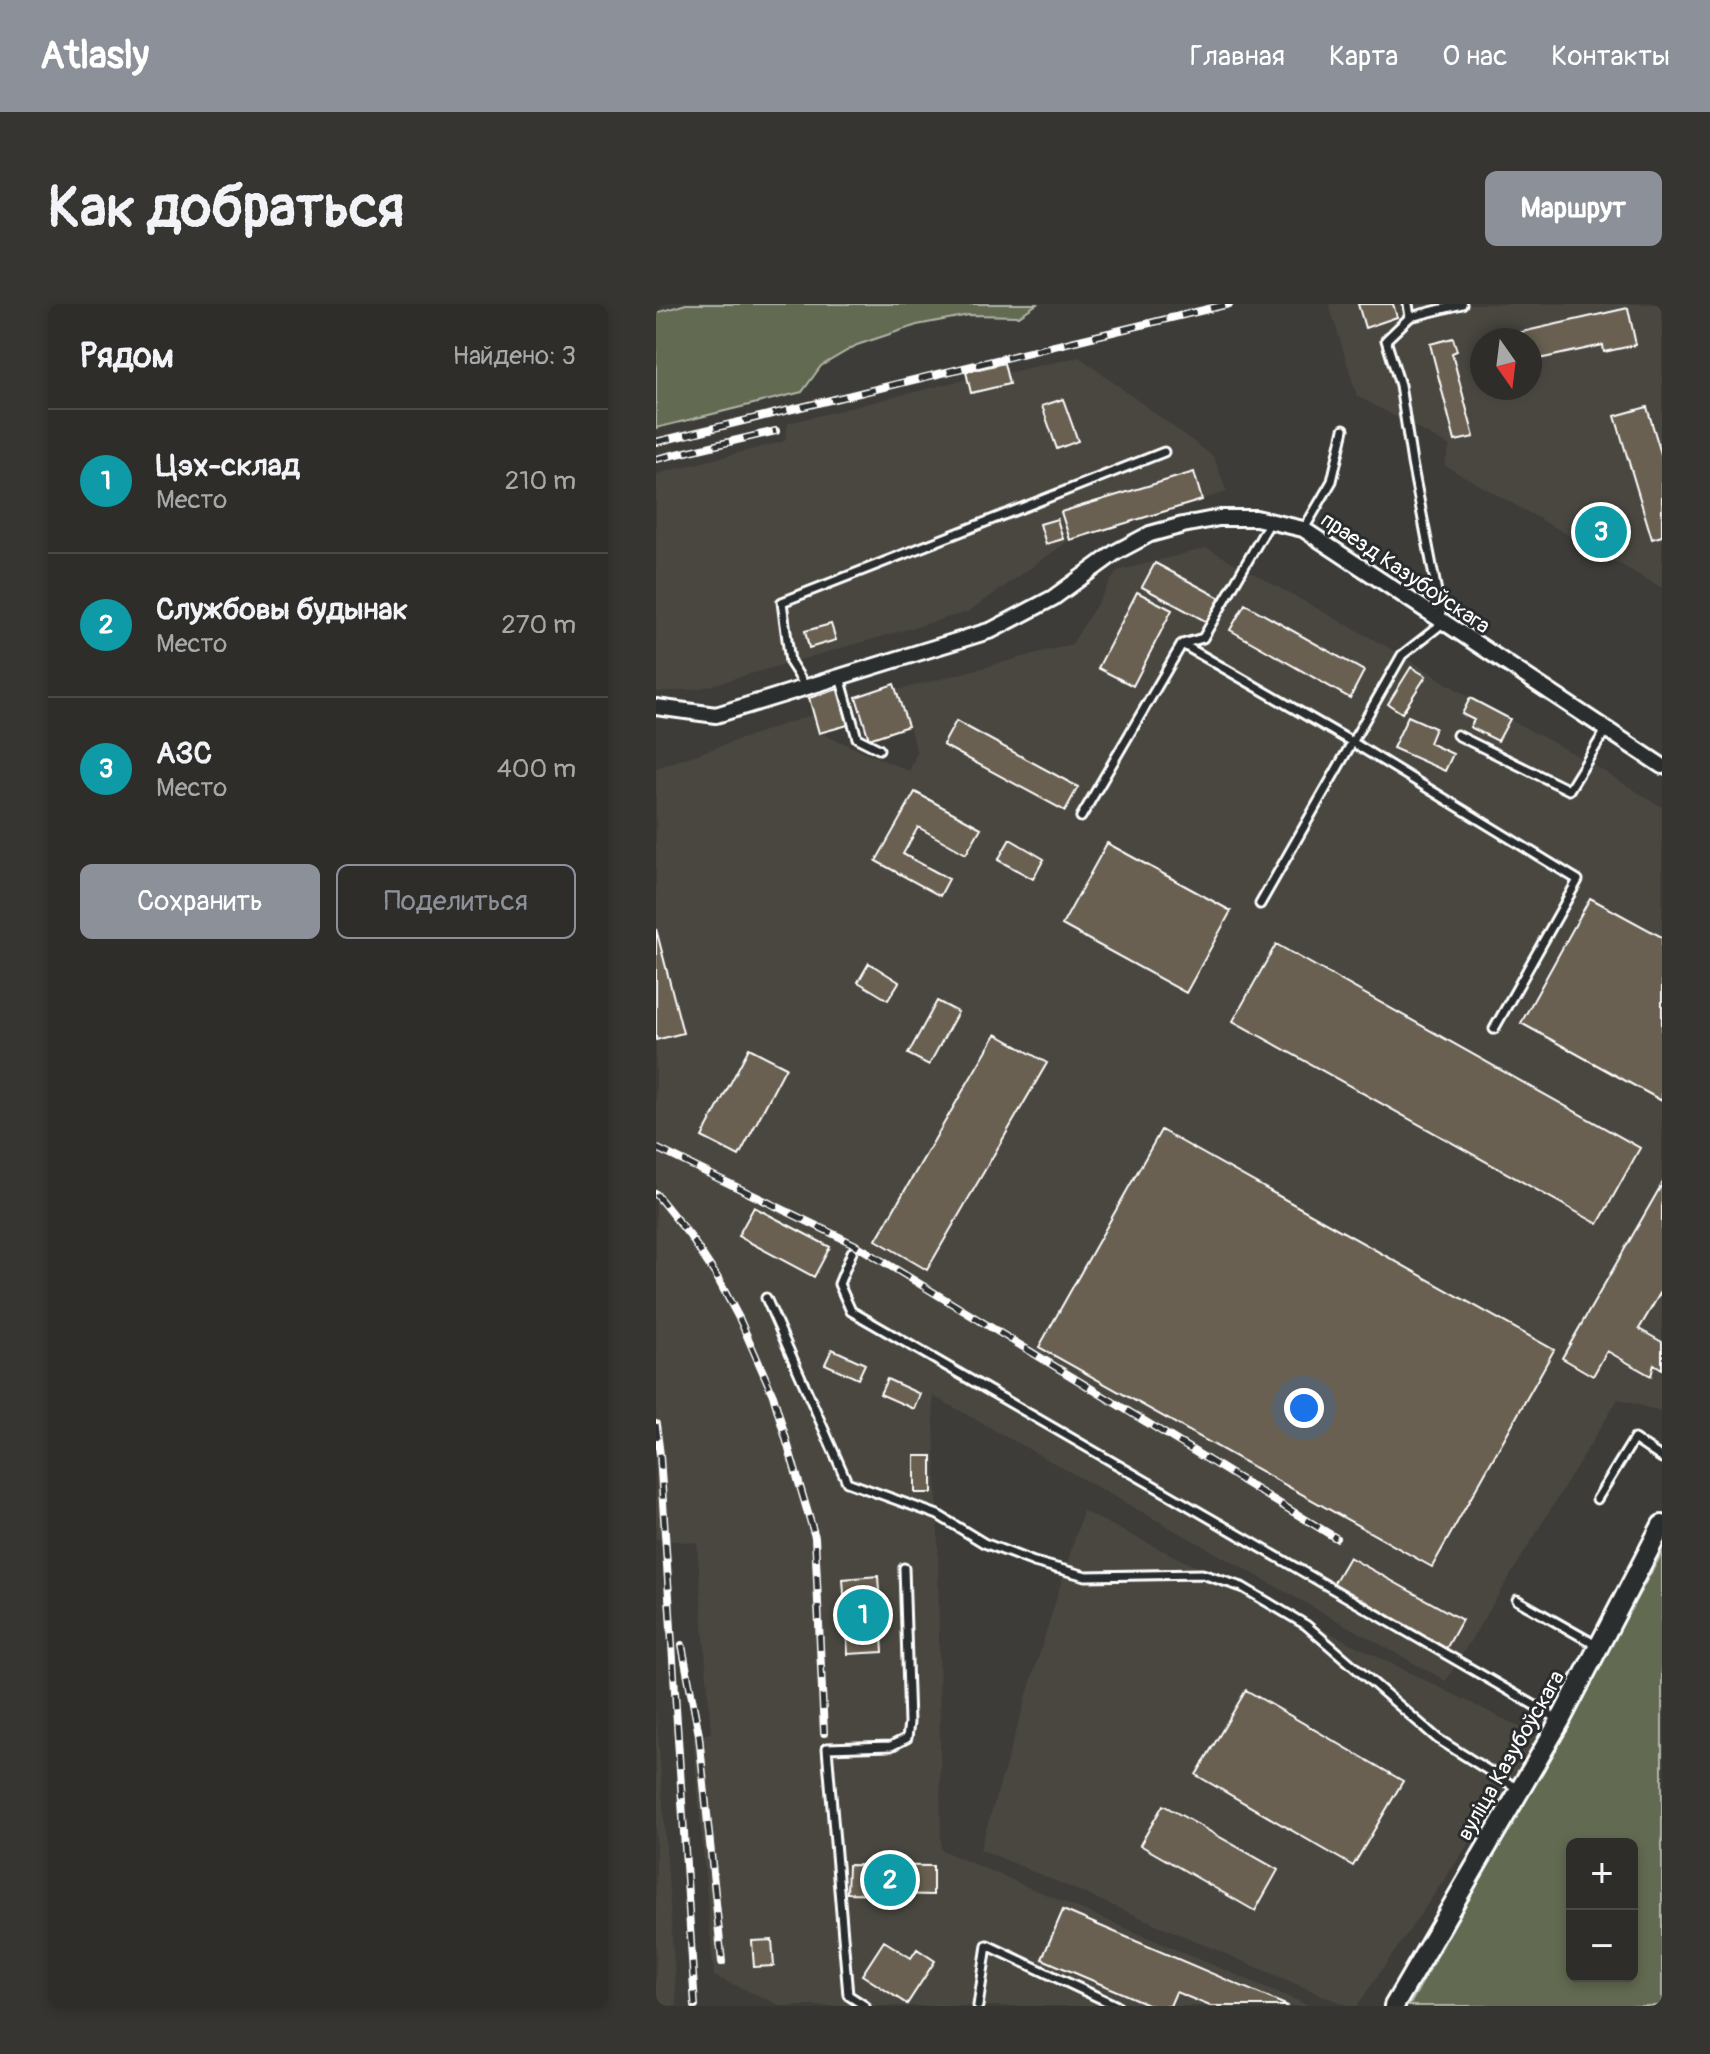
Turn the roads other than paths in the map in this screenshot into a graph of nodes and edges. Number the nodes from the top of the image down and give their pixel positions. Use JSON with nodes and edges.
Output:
{"nodes":[{"id":1,"x":1408,"y":304,"type":"edge"},
{"id":2,"x":1462,"y":304,"type":"edge"},
{"id":3,"x":1410,"y":317,"type":"junction"},
{"id":4,"x":1344,"y":429,"type":"dead end"},
{"id":5,"x":1164,"y":452,"type":"dead end"},
{"id":6,"x":1270,"y":522,"type":"junction"},
{"id":7,"x":1303,"y":529,"type":"junction"},
{"id":8,"x":1443,"y":623,"type":"junction"},
{"id":9,"x":1182,"y":644,"type":"junction"},
{"id":10,"x":840,"y":677,"type":"junction"},
{"id":11,"x":806,"y":687,"type":"junction"},
{"id":12,"x":656,"y":707,"type":"edge"},
{"id":13,"x":1606,"y":730,"type":"junction"},
{"id":14,"x":1457,"y":735,"type":"dead end"},
{"id":15,"x":1352,"y":742,"type":"junction"},
{"id":16,"x":879,"y":749,"type":"dead end"},
{"id":17,"x":1662,"y":766,"type":"edge"},
{"id":18,"x":1081,"y":817,"type":"dead end"},
{"id":19,"x":1260,"y":904,"type":"dead end"},
{"id":20,"x":1494,"y":1029,"type":"dead end"},
{"id":21,"x":852,"y":1252,"type":"dead end"},
{"id":22,"x":766,"y":1298,"type":"dead end"},
{"id":23,"x":1662,"y":1458,"type":"edge"},
{"id":24,"x":1597,"y":1499,"type":"dead end"},
{"id":25,"x":1662,"y":1525,"type":"edge"},
{"id":26,"x":904,"y":1568,"type":"dead end"},
{"id":27,"x":1517,"y":1600,"type":"dead end"},
{"id":28,"x":1598,"y":1646,"type":"junction"},
{"id":29,"x":1560,"y":1721,"type":"junction"},
{"id":30,"x":1518,"y":1789,"type":"junction"},
{"id":31,"x":865,"y":2006,"type":"edge"},
{"id":32,"x":978,"y":2006,"type":"edge"},
{"id":33,"x":1117,"y":2006,"type":"edge"},
{"id":34,"x":1394,"y":2006,"type":"edge"}],
"edges":[{"from":1,"to":3,"type":"lane"},
{"from":2,"to":3,"type":"lane"},
{"from":3,"to":8,"type":"lane"},
{"from":4,"to":7,"type":"lane"},
{"from":5,"to":11,"type":"lane"},
{"from":6,"to":7,"type":"street","name":"праезд Казубоўскага"},
{"from":6,"to":9,"type":"lane"},
{"from":6,"to":10,"type":"street","name":"праезд Казубоўскага"},
{"from":7,"to":8,"type":"street","name":"праезд Казубоўскага"},
{"from":8,"to":13,"type":"street","name":"праезд Казубоўскага"},
{"from":8,"to":15,"type":"lane"},
{"from":9,"to":15,"type":"lane"},
{"from":9,"to":18,"type":"lane"},
{"from":10,"to":11,"type":"street","name":"праезд Казубоўскага"},
{"from":10,"to":16,"type":"lane"},
{"from":11,"to":12,"type":"street","name":"праезд Казубоўскага"},
{"from":13,"to":14,"type":"lane"},
{"from":13,"to":17,"type":"street","name":"праезд Казубоўскага"},
{"from":15,"to":19,"type":"lane"},
{"from":15,"to":20,"type":"lane"},
{"from":21,"to":29,"type":"lane"},
{"from":22,"to":30,"type":"lane"},
{"from":23,"to":24,"type":"lane"},
{"from":25,"to":28,"type":"street","name":"вуліца Казубоўскага"},
{"from":26,"to":31,"type":"lane"},
{"from":27,"to":28,"type":"lane"},
{"from":28,"to":29,"type":"street","name":"вуліца Казубоўскага"},
{"from":29,"to":30,"type":"street","name":"вуліца Казубоўскага"},
{"from":30,"to":34,"type":"street","name":"вуліца Казубоўскага"},
{"from":32,"to":33,"type":"lane"}]}
